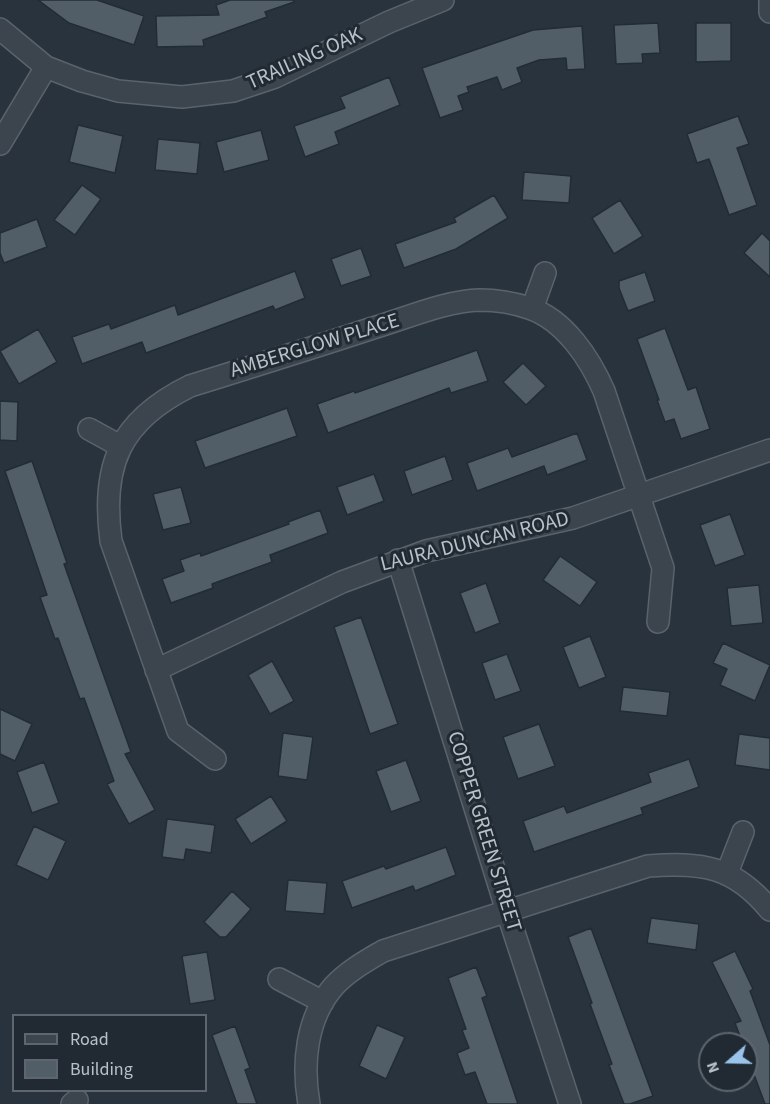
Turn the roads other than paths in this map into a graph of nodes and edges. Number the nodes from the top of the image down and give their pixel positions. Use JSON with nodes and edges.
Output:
{"nodes":[{"id":1,"x":442,"y":0,"type":"edge"},
{"id":2,"x":770,"y":0,"type":"edge"},
{"id":3,"x":770,"y":12,"type":"edge"},
{"id":4,"x":0,"y":29,"type":"edge"},
{"id":5,"x":46,"y":67,"type":"junction"},
{"id":6,"x":0,"y":144,"type":"edge"},
{"id":7,"x":545,"y":273,"type":"dead end"},
{"id":8,"x":532,"y":309,"type":"junction"},
{"id":9,"x":89,"y":429,"type":"dead end"},
{"id":10,"x":120,"y":446,"type":"junction"},
{"id":11,"x":770,"y":450,"type":"edge"},
{"id":12,"x":639,"y":495,"type":"junction"},
{"id":13,"x":398,"y":560,"type":"junction"},
{"id":14,"x":658,"y":622,"type":"dead end"},
{"id":15,"x":156,"y":670,"type":"junction"},
{"id":16,"x":215,"y":759,"type":"dead end"},
{"id":17,"x":742,"y":832,"type":"dead end"},
{"id":18,"x":727,"y":873,"type":"junction"},
{"id":19,"x":770,"y":910,"type":"edge"},
{"id":20,"x":507,"y":911,"type":"junction"},
{"id":21,"x":279,"y":979,"type":"dead end"},
{"id":22,"x":323,"y":1002,"type":"junction"},
{"id":23,"x":309,"y":1104,"type":"edge"},
{"id":24,"x":570,"y":1104,"type":"edge"}],
"edges":[{"from":1,"to":5,"type":"street","name":"TRAILING OAK"},
{"from":2,"to":3,"type":"street"},
{"from":4,"to":5,"type":"street","name":"TRAILING OAK"},
{"from":5,"to":6,"type":"street"},
{"from":7,"to":8,"type":"street"},
{"from":8,"to":10,"type":"street","name":"AMBERGLOW PLACE"},
{"from":8,"to":12,"type":"street","name":"AMBERGLOW PLACE"},
{"from":9,"to":10,"type":"street"},
{"from":10,"to":15,"type":"street","name":"AMBERGLOW PLACE"},
{"from":11,"to":12,"type":"street","name":"LAURA DUNCAN ROAD"},
{"from":12,"to":13,"type":"street","name":"LAURA DUNCAN ROAD"},
{"from":12,"to":14,"type":"street","name":"AMBERGLOW PLACE"},
{"from":13,"to":15,"type":"street","name":"LAURA DUNCAN ROAD"},
{"from":13,"to":20,"type":"street","name":"COPPER GREEN STREET"},
{"from":15,"to":16,"type":"street","name":"AMBERGLOW PLACE"},
{"from":17,"to":18,"type":"street"},
{"from":18,"to":19,"type":"street"},
{"from":18,"to":20,"type":"street"},
{"from":20,"to":22,"type":"street"},
{"from":20,"to":24,"type":"street","name":"COPPER GREEN STREET"},
{"from":21,"to":22,"type":"street"},
{"from":22,"to":23,"type":"street"}]}
